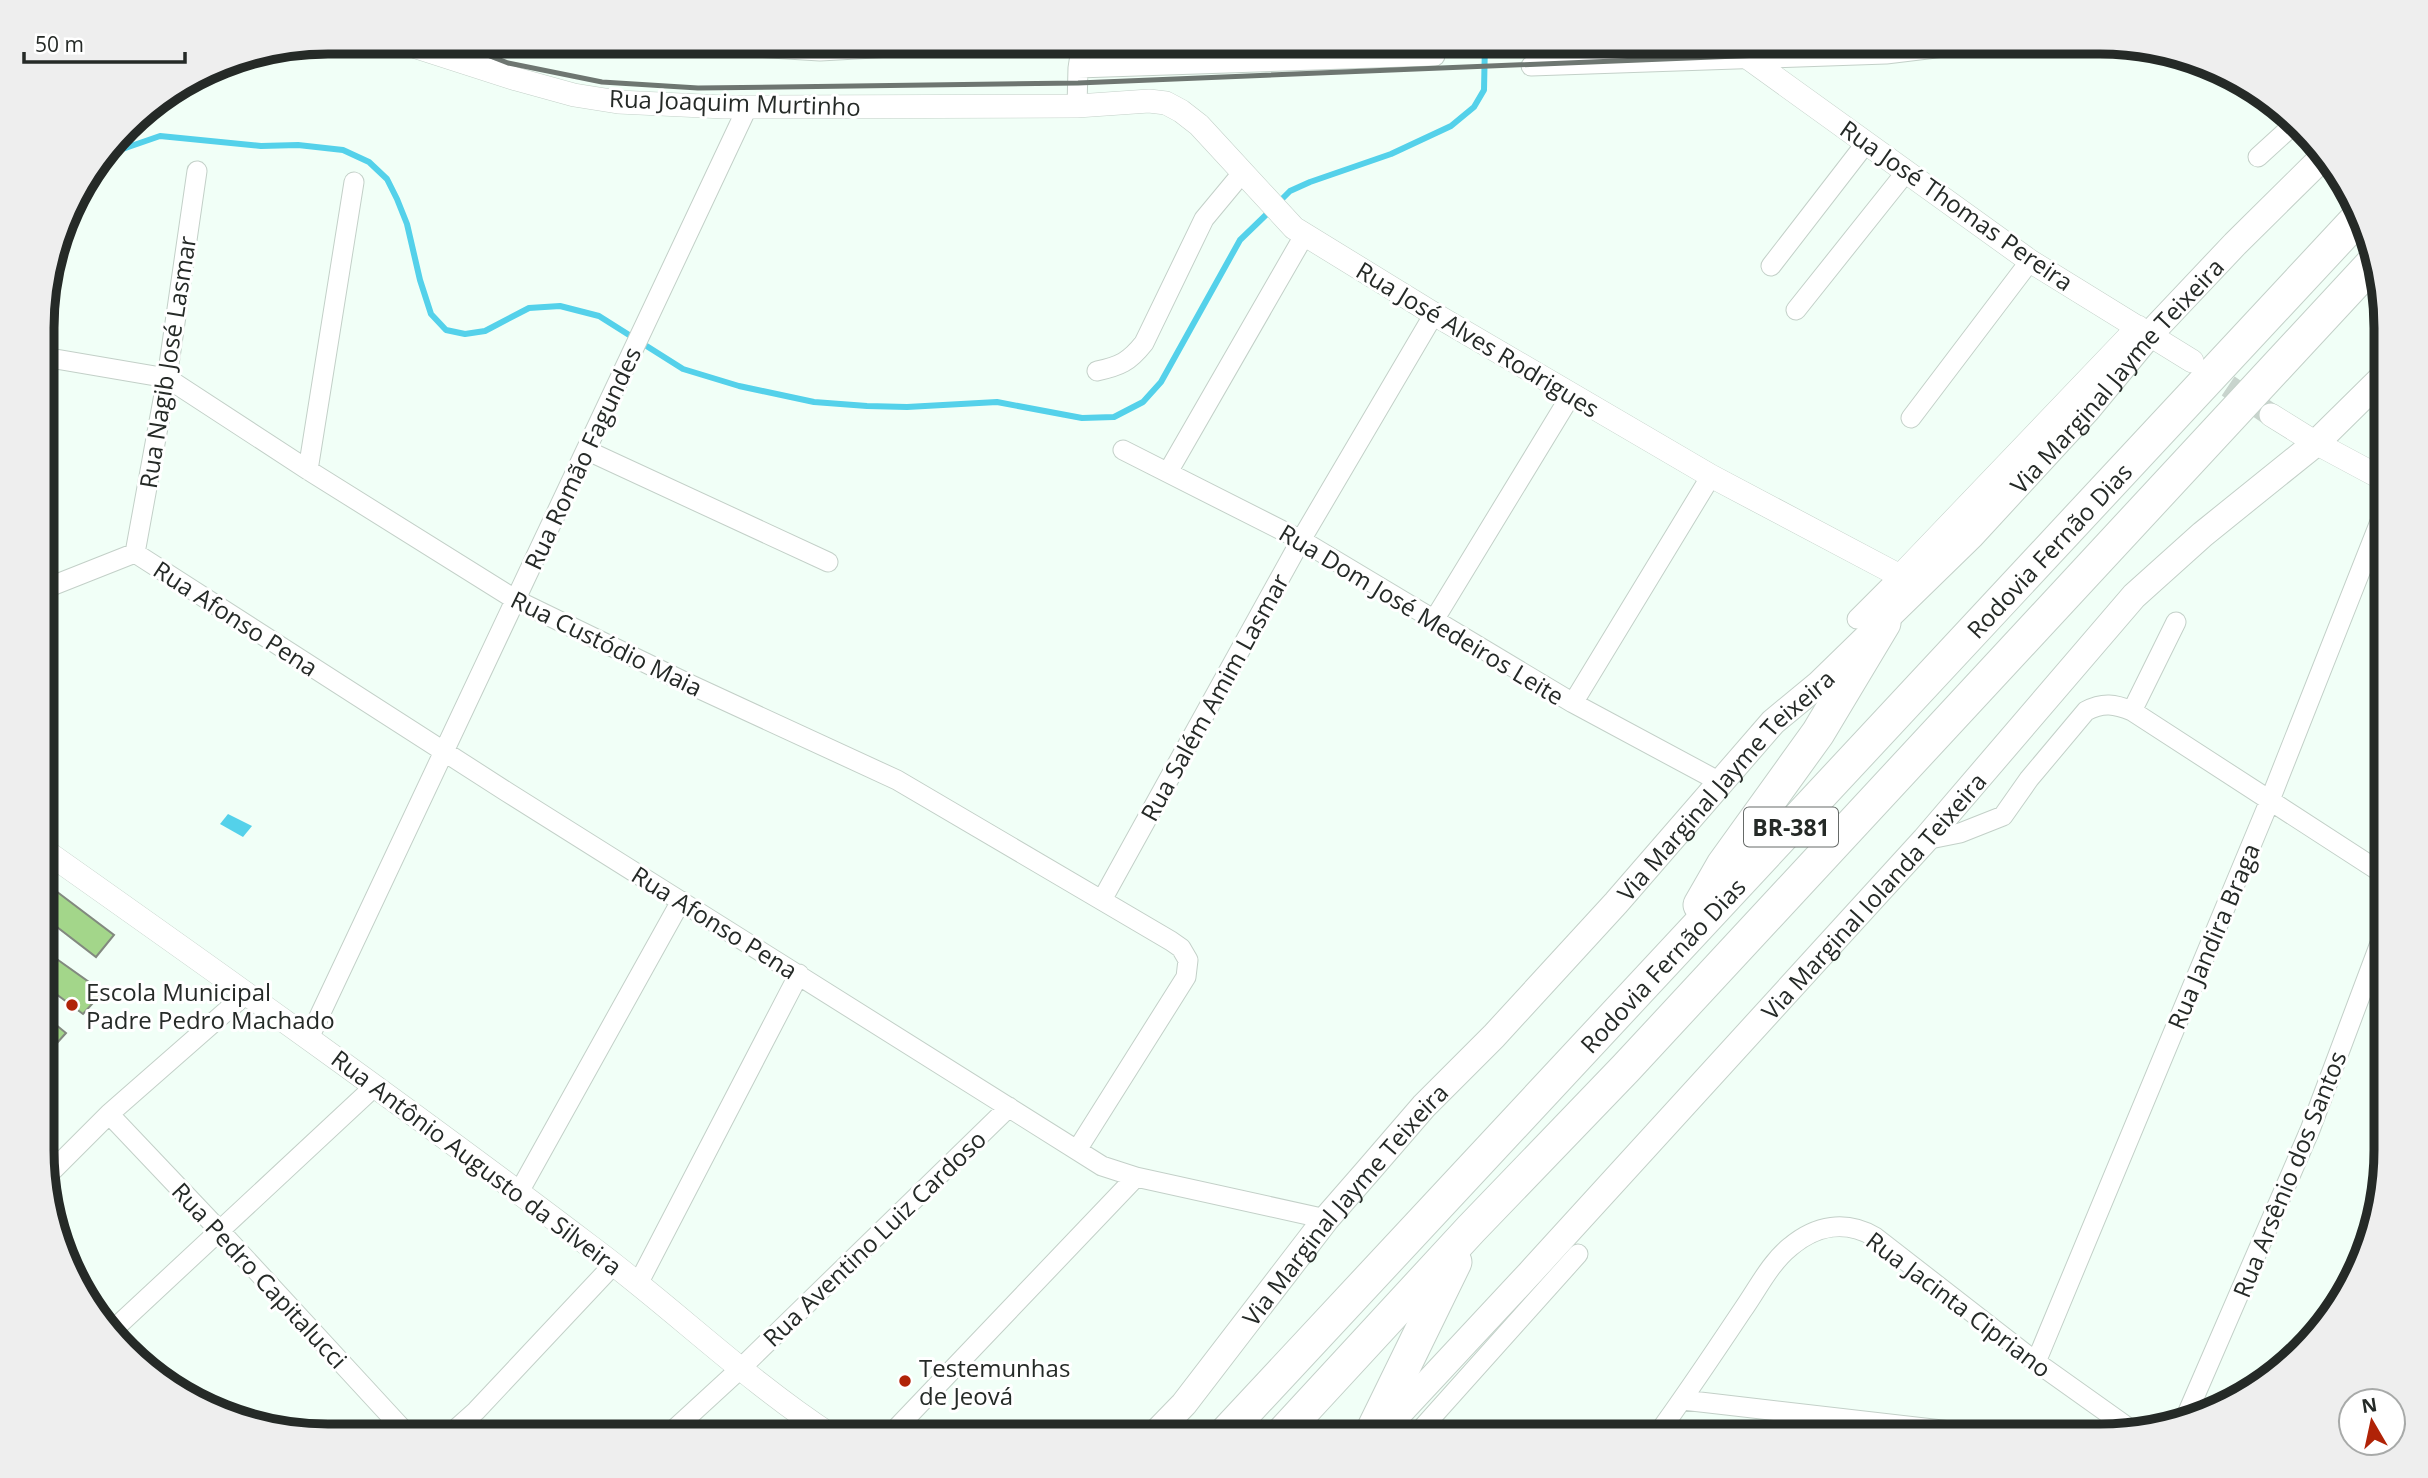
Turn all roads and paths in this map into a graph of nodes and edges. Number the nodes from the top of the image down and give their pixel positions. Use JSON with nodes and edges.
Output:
{"nodes":[{"id":1,"x":436,"y":54,"type":"edge"},
{"id":2,"x":1080,"y":54,"type":"edge"},
{"id":3,"x":1742,"y":54,"type":"edge"},
{"id":4,"x":1886,"y":54,"type":"edge"},
{"id":5,"x":1435,"y":56,"type":"dead end"},
{"id":6,"x":1749,"y":59,"type":"junction"},
{"id":7,"x":1531,"y":66,"type":"dead end"},
{"id":8,"x":1078,"y":68,"type":"junction"},
{"id":9,"x":748,"y":106,"type":"junction"},
{"id":10,"x":1077,"y":106,"type":"junction"},
{"id":11,"x":2288,"y":129,"type":"edge"},
{"id":12,"x":1866,"y":143,"type":"junction"},
{"id":13,"x":2258,"y":157,"type":"dead end"},
{"id":14,"x":2318,"y":162,"type":"edge"},
{"id":15,"x":197,"y":171,"type":"dead end"},
{"id":16,"x":1243,"y":172,"type":"junction"},
{"id":17,"x":1906,"y":172,"type":"junction"},
{"id":18,"x":354,"y":182,"type":"dead end"},
{"id":19,"x":2353,"y":223,"type":"edge"},
{"id":20,"x":1300,"y":231,"type":"junction"},
{"id":21,"x":2030,"y":261,"type":"junction"},
{"id":22,"x":1771,"y":266,"type":"dead end"},
{"id":23,"x":2367,"y":270,"type":"edge"},
{"id":24,"x":1796,"y":310,"type":"dead end"},
{"id":25,"x":1434,"y":314,"type":"junction"},
{"id":26,"x":2143,"y":331,"type":"junction"},
{"id":27,"x":54,"y":359,"type":"edge"},
{"id":28,"x":2192,"y":361,"type":"tunnel mouth"},
{"id":29,"x":1097,"y":371,"type":"dead end"},
{"id":30,"x":167,"y":378,"type":"junction"},
{"id":31,"x":2374,"y":386,"type":"edge"},
{"id":32,"x":1571,"y":395,"type":"junction"},
{"id":33,"x":2271,"y":415,"type":"tunnel mouth"},
{"id":34,"x":1911,"y":418,"type":"dead end"},
{"id":35,"x":2316,"y":443,"type":"junction"},
{"id":36,"x":586,"y":450,"type":"junction"},
{"id":37,"x":1123,"y":450,"type":"dead end"},
{"id":38,"x":308,"y":470,"type":"junction"},
{"id":39,"x":1168,"y":472,"type":"junction"},
{"id":40,"x":2374,"y":474,"type":"edge"},
{"id":41,"x":1711,"y":476,"type":"junction"},
{"id":42,"x":2374,"y":537,"type":"edge"},
{"id":43,"x":1301,"y":540,"type":"junction"},
{"id":44,"x":135,"y":552,"type":"junction"},
{"id":45,"x":828,"y":562,"type":"dead end"},
{"id":46,"x":1900,"y":576,"type":"junction"},
{"id":47,"x":54,"y":585,"type":"edge"},
{"id":48,"x":516,"y":600,"type":"junction"},
{"id":49,"x":1434,"y":620,"type":"junction"},
{"id":50,"x":1871,"y":621,"type":"junction"},
{"id":51,"x":2176,"y":622,"type":"dead end"},
{"id":52,"x":1573,"y":703,"type":"junction"},
{"id":53,"x":2132,"y":711,"type":"junction"},
{"id":54,"x":445,"y":752,"type":"junction"},
{"id":55,"x":1720,"y":782,"type":"junction"},
{"id":56,"x":2270,"y":800,"type":"junction"},
{"id":57,"x":1924,"y":840,"type":"junction"},
{"id":58,"x":54,"y":857,"type":"edge"},
{"id":59,"x":2374,"y":868,"type":"edge"},
{"id":60,"x":1102,"y":900,"type":"junction"},
{"id":61,"x":681,"y":901,"type":"junction"},
{"id":62,"x":1672,"y":954,"type":"junction"},
{"id":63,"x":2374,"y":959,"type":"edge"},
{"id":64,"x":799,"y":974,"type":"junction"},
{"id":65,"x":247,"y":993,"type":"junction"},
{"id":66,"x":309,"y":1038,"type":"junction"},
{"id":67,"x":375,"y":1086,"type":"junction"},
{"id":68,"x":1009,"y":1107,"type":"junction"},
{"id":69,"x":109,"y":1114,"type":"junction"},
{"id":70,"x":1077,"y":1150,"type":"junction"},
{"id":71,"x":55,"y":1168,"type":"edge"},
{"id":72,"x":1136,"y":1177,"type":"junction"},
{"id":73,"x":519,"y":1192,"type":"junction"},
{"id":74,"x":1326,"y":1219,"type":"junction"},
{"id":75,"x":219,"y":1230,"type":"junction"},
{"id":76,"x":1471,"y":1230,"type":"junction"},
{"id":77,"x":1578,"y":1254,"type":"dead end"},
{"id":78,"x":614,"y":1264,"type":"junction"},
{"id":79,"x":639,"y":1282,"type":"junction"},
{"id":80,"x":118,"y":1325,"type":"edge"},
{"id":81,"x":2036,"y":1362,"type":"junction"},
{"id":82,"x":740,"y":1369,"type":"junction"},
{"id":83,"x":1683,"y":1400,"type":"junction"},
{"id":84,"x":1254,"y":1402,"type":"junction"},
{"id":85,"x":2191,"y":1408,"type":"edge"},
{"id":86,"x":2121,"y":1423,"type":"edge"},
{"id":87,"x":398,"y":1424,"type":"edge"},
{"id":88,"x":461,"y":1424,"type":"edge"},
{"id":89,"x":680,"y":1424,"type":"edge"},
{"id":90,"x":816,"y":1424,"type":"edge"},
{"id":91,"x":900,"y":1424,"type":"edge"},
{"id":92,"x":1165,"y":1424,"type":"edge"},
{"id":93,"x":1219,"y":1424,"type":"edge"},
{"id":94,"x":1234,"y":1424,"type":"edge"},
{"id":95,"x":1291,"y":1424,"type":"edge"},
{"id":96,"x":1376,"y":1424,"type":"edge"},
{"id":97,"x":1389,"y":1424,"type":"edge"},
{"id":98,"x":1426,"y":1424,"type":"edge"},
{"id":99,"x":1665,"y":1424,"type":"edge"},
{"id":100,"x":1884,"y":1424,"type":"edge"}],
"edges":[{"from":1,"to":9,"type":"street","name":"Rua Joaquim Murtinho"},
{"from":2,"to":8,"type":"street"},
{"from":3,"to":6,"type":"street","name":"Rua José Thomas Pereira"},
{"from":4,"to":6,"type":"street"},
{"from":5,"to":8,"type":"street"},
{"from":6,"to":7,"type":"street"},
{"from":6,"to":12,"type":"street","name":"Rua José Thomas Pereira"},
{"from":8,"to":10,"type":"street"},
{"from":9,"to":10,"type":"street","name":"Rua Joaquim Murtinho"},
{"from":9,"to":36,"type":"street","name":"Rua Romão Fagundes"},
{"from":10,"to":16,"type":"street","name":"Rua José Alves Rodrigues"},
{"from":11,"to":13,"type":"street"},
{"from":12,"to":17,"type":"street","name":"Rua José Thomas Pereira"},
{"from":12,"to":22,"type":"street"},
{"from":14,"to":26,"type":"main road","name":"Via Marginal Jayme Teixeira"},
{"from":15,"to":30,"type":"street","name":"Rua Nagib José Lasmar"},
{"from":16,"to":20,"type":"street","name":"Rua José Alves Rodrigues"},
{"from":16,"to":29,"type":"street"},
{"from":17,"to":21,"type":"street","name":"Rua José Thomas Pereira"},
{"from":17,"to":24,"type":"street"},
{"from":18,"to":38,"type":"street"},
{"from":19,"to":62,"type":"highway","name":"Rodovia Fernão Dias","number":"BR-381"},
{"from":20,"to":25,"type":"street","name":"Rua José Alves Rodrigues"},
{"from":20,"to":39,"type":"street"},
{"from":21,"to":26,"type":"street","name":"Rua José Thomas Pereira"},
{"from":21,"to":34,"type":"street"},
{"from":23,"to":76,"type":"highway","name":"Rodovia Fernão Dias","number":"BR-381"},
{"from":25,"to":32,"type":"street","name":"Rua José Alves Rodrigues"},
{"from":25,"to":43,"type":"street","name":"Rua Salém Amim Lasmar"},
{"from":26,"to":28,"type":"street","name":"Rua José Thomas Pereira"},
{"from":26,"to":46,"type":"street"},
{"from":26,"to":50,"type":"main road","name":"Via Marginal Jayme Teixeira"},
{"from":27,"to":30,"type":"street","name":"Rua Custódio Maia"},
{"from":30,"to":38,"type":"street","name":"Rua Custódio Maia"},
{"from":30,"to":44,"type":"street","name":"Rua Nagib José Lasmar"},
{"from":31,"to":35,"type":"main road","name":"Via Marginal Iolanda Teixeira"},
{"from":32,"to":41,"type":"street","name":"Rua José Alves Rodrigues"},
{"from":32,"to":49,"type":"street"},
{"from":33,"to":35,"type":"street"},
{"from":35,"to":40,"type":"street"},
{"from":35,"to":57,"type":"main road","name":"Via Marginal Iolanda Teixeira"},
{"from":36,"to":45,"type":"street"},
{"from":36,"to":48,"type":"street","name":"Rua Romão Fagundes"},
{"from":37,"to":39,"type":"street","name":"Rua Dom José Medeiros Leite"},
{"from":38,"to":48,"type":"street","name":"Rua Custódio Maia"},
{"from":39,"to":43,"type":"street","name":"Rua Dom José Medeiros Leite"},
{"from":41,"to":46,"type":"street","name":"Rua José Alves Rodrigues"},
{"from":41,"to":52,"type":"street"},
{"from":42,"to":56,"type":"street","name":"Rua Jandira Braga"},
{"from":43,"to":49,"type":"street","name":"Rua Dom José Medeiros Leite"},
{"from":43,"to":60,"type":"street","name":"Rua Salém Amim Lasmar"},
{"from":44,"to":47,"type":"street"},
{"from":44,"to":54,"type":"street","name":"Rua Afonso Pena"},
{"from":46,"to":50,"type":"street"},
{"from":48,"to":54,"type":"street","name":"Rua Romão Fagundes"},
{"from":48,"to":60,"type":"street","name":"Rua Custódio Maia"},
{"from":49,"to":52,"type":"street","name":"Rua Dom José Medeiros Leite"},
{"from":50,"to":55,"type":"main road","name":"Via Marginal Jayme Teixeira"},
{"from":50,"to":62,"type":"highway"},
{"from":51,"to":53,"type":"street"},
{"from":52,"to":55,"type":"street","name":"Rua Dom José Medeiros Leite"},
{"from":53,"to":56,"type":"street"},
{"from":53,"to":57,"type":"street"},
{"from":54,"to":61,"type":"street","name":"Rua Afonso Pena"},
{"from":54,"to":66,"type":"street","name":"Rua Romão Fagundes"},
{"from":55,"to":74,"type":"main road","name":"Via Marginal Jayme Teixeira"},
{"from":56,"to":59,"type":"street"},
{"from":56,"to":81,"type":"street","name":"Rua Jandira Braga"},
{"from":57,"to":97,"type":"main road","name":"Via Marginal Iolanda Teixeira"},
{"from":58,"to":65,"type":"street","name":"Rua Antônio Augusto da Silveira"},
{"from":60,"to":70,"type":"street","name":"Rua Custódio Maia"},
{"from":61,"to":64,"type":"street","name":"Rua Afonso Pena"},
{"from":61,"to":73,"type":"street"},
{"from":62,"to":84,"type":"highway","name":"Rodovia Fernão Dias","number":"BR-381"},
{"from":63,"to":85,"type":"street","name":"Rua Arsênio dos Santos"},
{"from":64,"to":68,"type":"street","name":"Rua Afonso Pena"},
{"from":64,"to":79,"type":"street"},
{"from":65,"to":66,"type":"street","name":"Rua Antônio Augusto da Silveira"},
{"from":65,"to":69,"type":"street"},
{"from":66,"to":67,"type":"street","name":"Rua Antônio Augusto da Silveira"},
{"from":67,"to":73,"type":"street","name":"Rua Antônio Augusto da Silveira"},
{"from":67,"to":75,"type":"street"},
{"from":68,"to":70,"type":"street","name":"Rua Afonso Pena"},
{"from":68,"to":82,"type":"street","name":"Rua Aventino Luiz Cardoso"},
{"from":69,"to":71,"type":"street"},
{"from":69,"to":75,"type":"street","name":"Rua Pedro Capitalucci"},
{"from":70,"to":72,"type":"street","name":"Rua Afonso Pena"},
{"from":72,"to":74,"type":"street","name":"Rua Afonso Pena"},
{"from":72,"to":91,"type":"street"},
{"from":73,"to":78,"type":"street","name":"Rua Antônio Augusto da Silveira"},
{"from":74,"to":92,"type":"main road","name":"Via Marginal Jayme Teixeira"},
{"from":75,"to":80,"type":"street"},
{"from":75,"to":87,"type":"street","name":"Rua Pedro Capitalucci"},
{"from":76,"to":95,"type":"highway","name":"Rodovia Fernão Dias","number":"BR-381"},
{"from":76,"to":96,"type":"highway"},
{"from":77,"to":98,"type":"street"},
{"from":78,"to":79,"type":"street","name":"Rua Antônio Augusto da Silveira"},
{"from":78,"to":88,"type":"street"},
{"from":79,"to":82,"type":"street","name":"Rua Antônio Augusto da Silveira"},
{"from":81,"to":83,"type":"street","name":"Rua Jacinta Cipriano"},
{"from":81,"to":86,"type":"street","name":"Rua Jacinta Cipriano"},
{"from":82,"to":89,"type":"street","name":"Rua Aventino Luiz Cardoso"},
{"from":82,"to":90,"type":"street","name":"Rua Antônio Augusto da Silveira"},
{"from":83,"to":99,"type":"street","name":"Rua Jacinta Cipriano"},
{"from":83,"to":100,"type":"street"},
{"from":84,"to":93,"type":"highway"},
{"from":84,"to":94,"type":"highway","name":"Rodovia Fernão Dias","number":"BR-381"}]}
